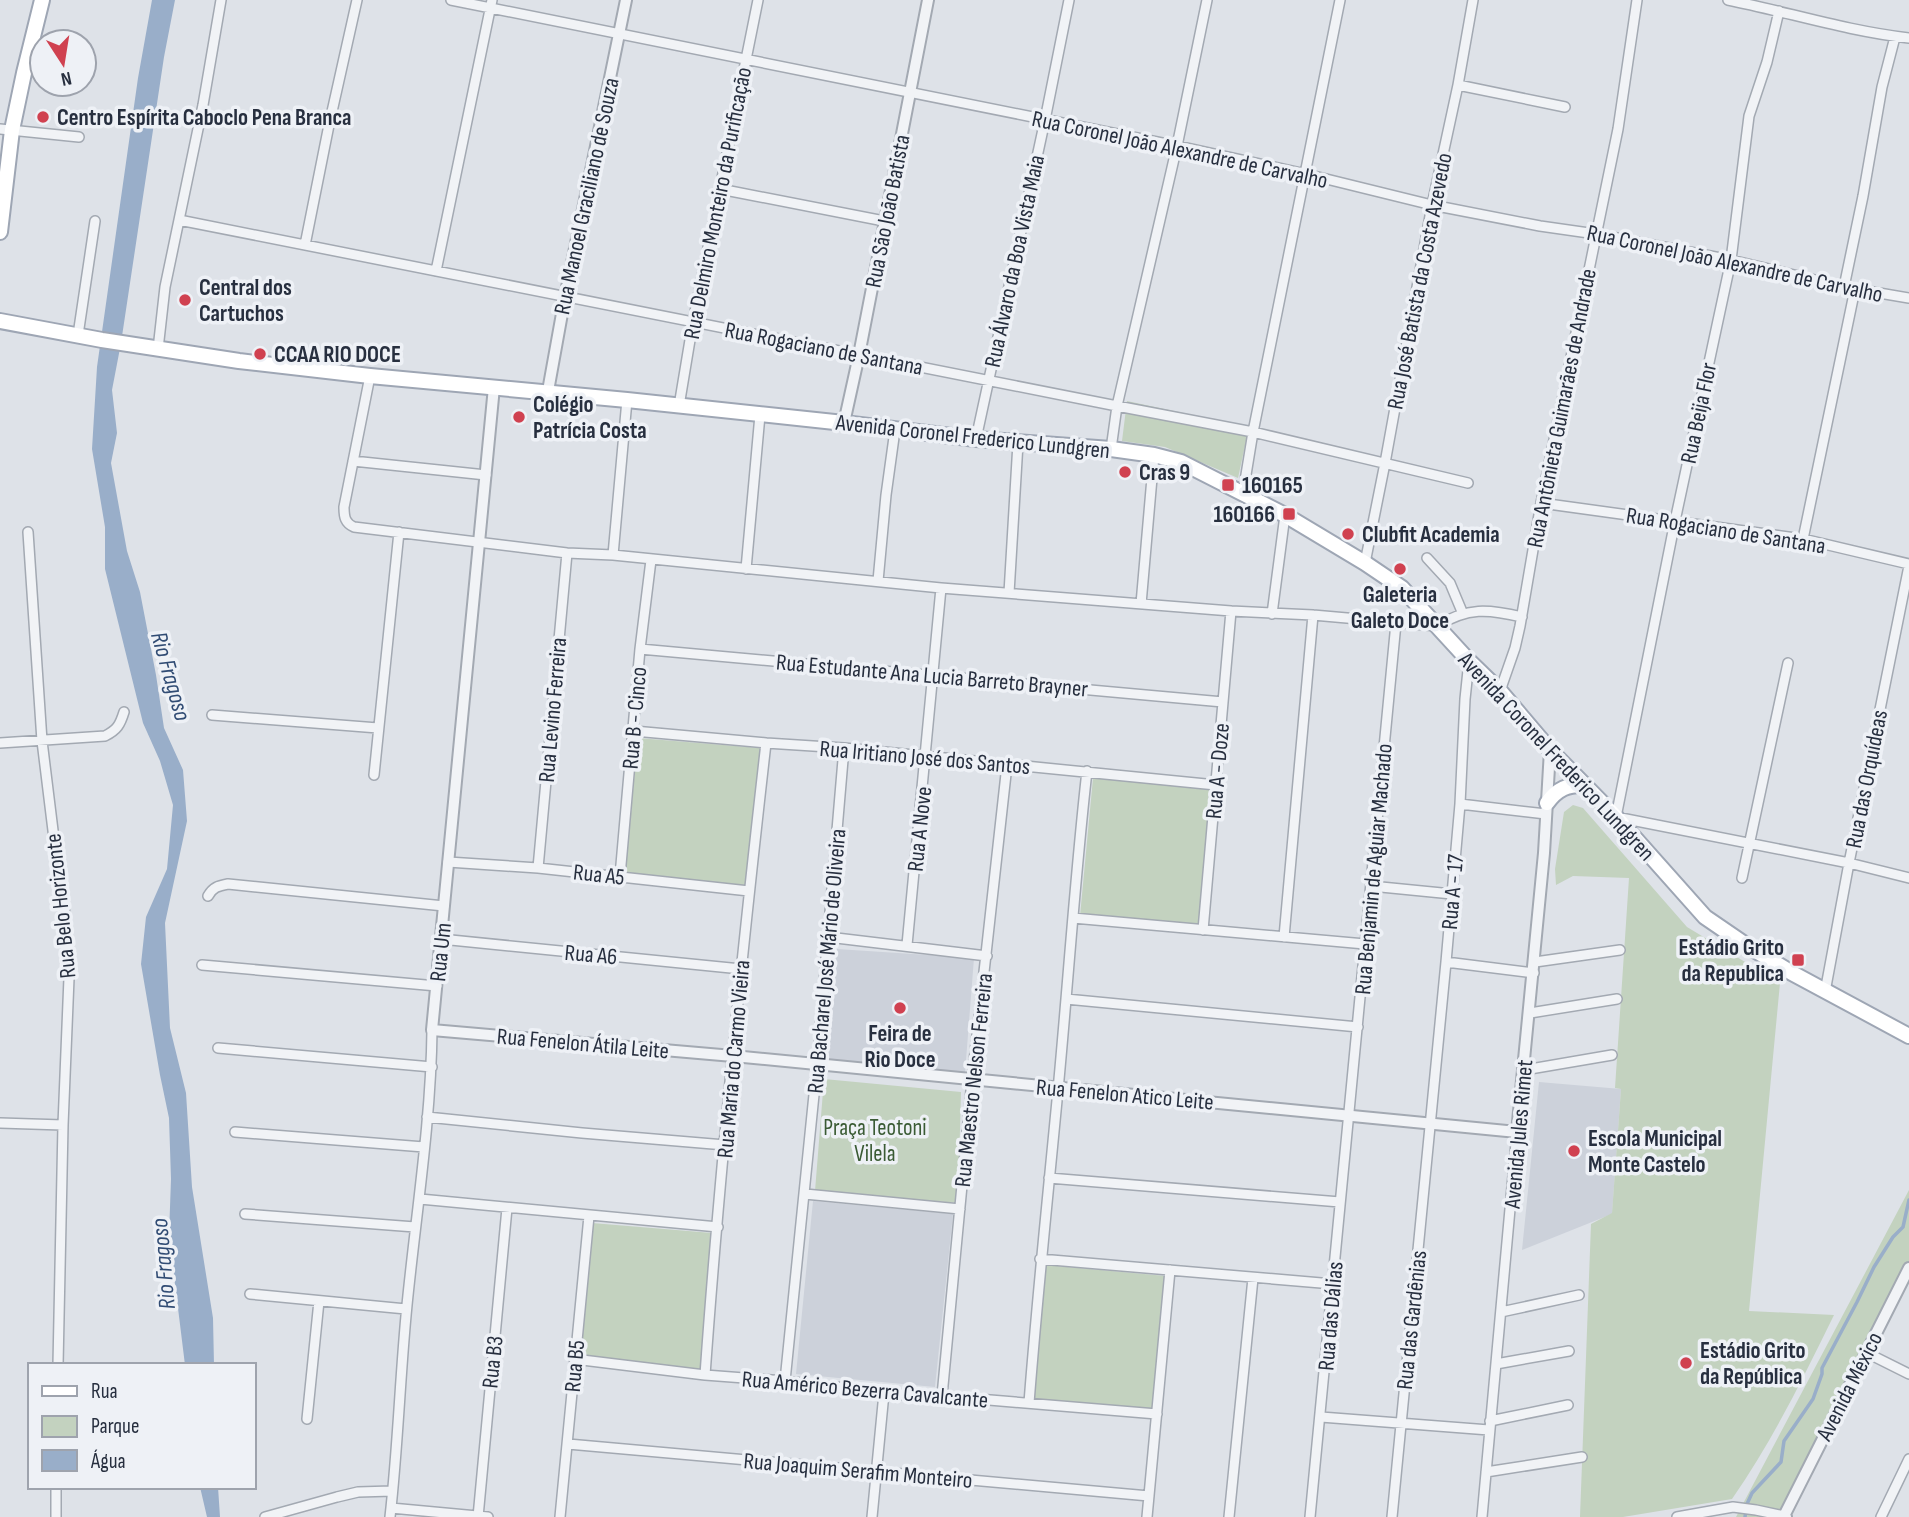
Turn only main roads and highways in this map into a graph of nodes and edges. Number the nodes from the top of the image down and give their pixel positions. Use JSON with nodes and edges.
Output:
{"nodes":[{"id":1,"x":42,"y":0,"type":"edge"},
{"id":2,"x":6,"y":130,"type":"edge"},
{"id":3,"x":0,"y":232,"type":"edge"},
{"id":4,"x":0,"y":321,"type":"edge"},
{"id":5,"x":1585,"y":785,"type":"junction"},
{"id":6,"x":1546,"y":808,"type":"road end"},
{"id":7,"x":1909,"y":1036,"type":"edge"}],
"edges":[{"from":1,"to":2,"type":"main road"},
{"from":2,"to":3,"type":"main road"},
{"from":4,"to":5,"type":"main road","name":"Avenida Coronel Frederico Lundgren"},
{"from":5,"to":6,"type":"main road"},
{"from":5,"to":7,"type":"main road","name":"Avenida Coronel Frederico Lundgren"}]}
